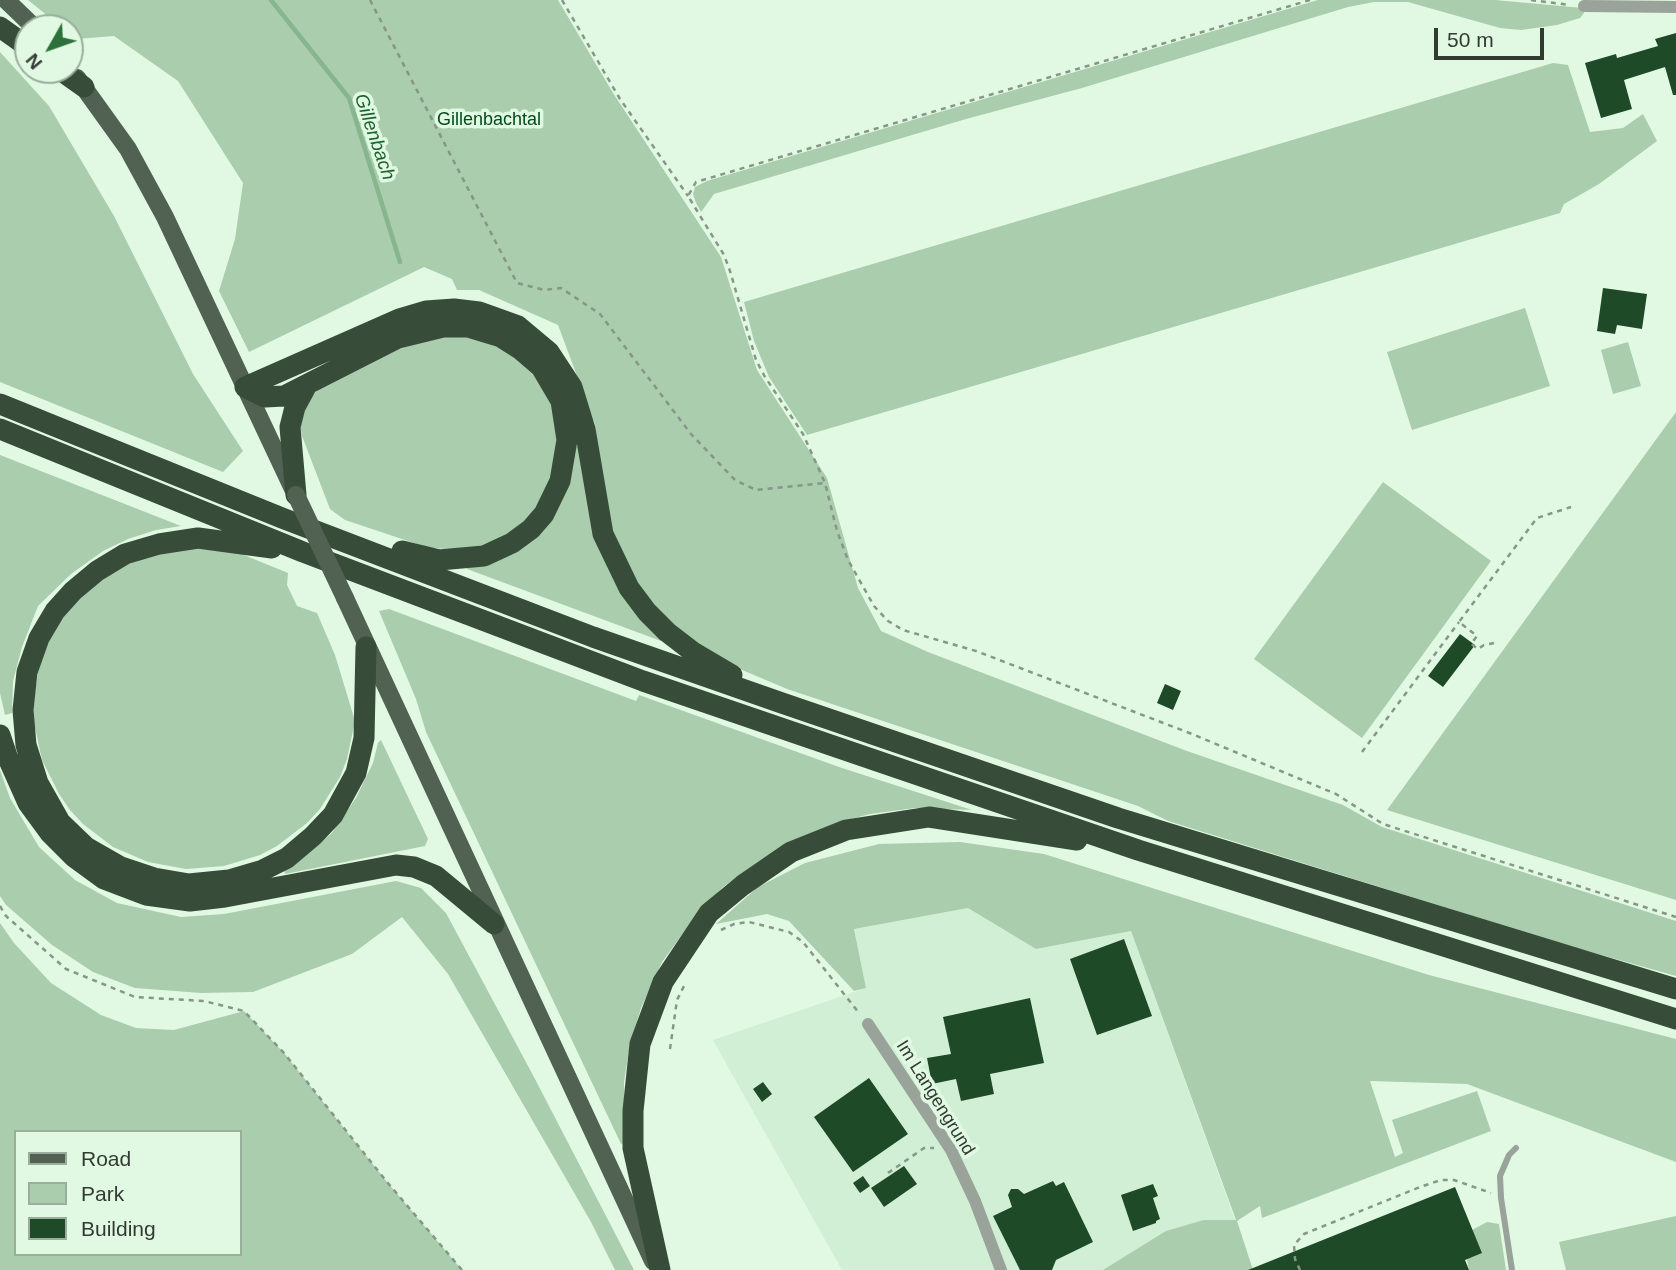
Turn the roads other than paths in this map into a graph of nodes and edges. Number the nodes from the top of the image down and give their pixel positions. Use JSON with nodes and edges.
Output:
{"nodes":[{"id":1,"x":6,"y":0,"type":"edge"},
{"id":2,"x":1620,"y":3,"type":"edge"},
{"id":3,"x":1584,"y":6,"type":"road end"},
{"id":4,"x":1676,"y":7,"type":"edge"},
{"id":5,"x":20,"y":14,"type":"edge"},
{"id":6,"x":80,"y":84,"type":"edge"},
{"id":7,"x":82,"y":84,"type":"edge"},
{"id":8,"x":84,"y":87,"type":"junction"},
{"id":9,"x":307,"y":385,"type":"junction"},
{"id":10,"x":245,"y":387,"type":"junction"},
{"id":11,"x":0,"y":404,"type":"edge"},
{"id":12,"x":0,"y":429,"type":"edge"},
{"id":13,"x":296,"y":495,"type":"junction"},
{"id":14,"x":282,"y":518,"type":"junction"},
{"id":15,"x":303,"y":552,"type":"junction"},
{"id":16,"x":366,"y":646,"type":"junction"},
{"id":17,"x":779,"y":702,"type":"junction"},
{"id":18,"x":0,"y":735,"type":"edge"},
{"id":19,"x":1138,"y":850,"type":"junction"},
{"id":20,"x":494,"y":923,"type":"junction"},
{"id":21,"x":1676,"y":989,"type":"edge"},
{"id":22,"x":1676,"y":1018,"type":"edge"},
{"id":23,"x":868,"y":1024,"type":"road end"},
{"id":24,"x":1516,"y":1148,"type":"dead end"},
{"id":25,"x":659,"y":1270,"type":"edge"},
{"id":26,"x":1001,"y":1270,"type":"edge"},
{"id":27,"x":1512,"y":1270,"type":"edge"}],
"edges":[{"from":1,"to":5,"type":"main road"},
{"from":2,"to":3,"type":"street"},
{"from":2,"to":4,"type":"street"},
{"from":6,"to":8,"type":"highway"},
{"from":7,"to":8,"type":"main road"},
{"from":8,"to":10,"type":"main road"},
{"from":9,"to":10,"type":"highway"},
{"from":9,"to":13,"type":"highway"},
{"from":9,"to":14,"type":"highway"},
{"from":10,"to":13,"type":"main road"},
{"from":10,"to":17,"type":"highway"},
{"from":11,"to":14,"type":"highway"},
{"from":12,"to":15,"type":"highway"},
{"from":13,"to":16,"type":"main road","bridge":true},
{"from":14,"to":17,"type":"highway"},
{"from":15,"to":16,"type":"highway"},
{"from":15,"to":19,"type":"highway"},
{"from":16,"to":20,"type":"main road"},
{"from":17,"to":21,"type":"highway"},
{"from":18,"to":20,"type":"highway"},
{"from":19,"to":22,"type":"highway"},
{"from":19,"to":25,"type":"highway"},
{"from":20,"to":25,"type":"main road"},
{"from":23,"to":26,"type":"street","name":"Im Langengrund"},
{"from":24,"to":27,"type":"lane"}]}
